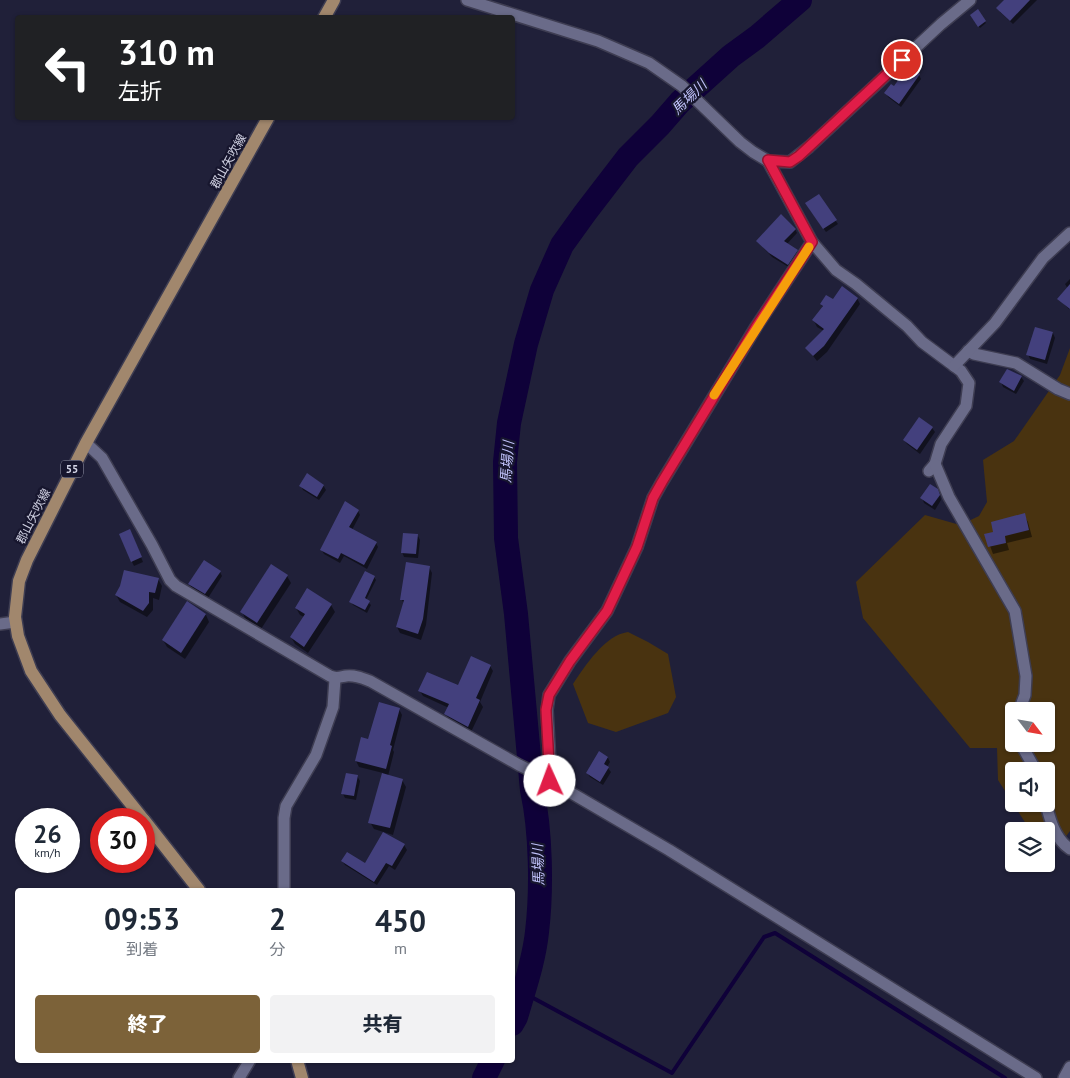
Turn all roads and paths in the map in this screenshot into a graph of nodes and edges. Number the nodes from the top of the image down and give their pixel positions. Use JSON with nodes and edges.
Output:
{"nodes":[{"id":1,"x":334,"y":0,"type":"edge"},
{"id":2,"x":467,"y":0,"type":"edge"},
{"id":3,"x":970,"y":0,"type":"edge"},
{"id":4,"x":326,"y":15,"type":"edge"},
{"id":5,"x":513,"y":15,"type":"edge"},
{"id":6,"x":515,"y":16,"type":"edge"},
{"id":7,"x":267,"y":120,"type":"edge"},
{"id":8,"x":768,"y":160,"type":"junction"},
{"id":9,"x":1070,"y":233,"type":"edge"},
{"id":10,"x":812,"y":242,"type":"junction"},
{"id":11,"x":968,"y":351,"type":"junction"},
{"id":12,"x":954,"y":366,"type":"junction"},
{"id":13,"x":1070,"y":394,"type":"edge"},
{"id":14,"x":86,"y":443,"type":"junction"},
{"id":15,"x":15,"y":622,"type":"junction"},
{"id":16,"x":0,"y":624,"type":"edge"},
{"id":17,"x":335,"y":678,"type":"junction"},
{"id":18,"x":1022,"y":702,"type":"edge"},
{"id":19,"x":547,"y":779,"type":"junction"},
{"id":20,"x":133,"y":808,"type":"edge"},
{"id":21,"x":1048,"y":812,"type":"edge"},
{"id":22,"x":155,"y":835,"type":"edge"},
{"id":23,"x":1070,"y":849,"type":"edge"},
{"id":24,"x":197,"y":888,"type":"edge"},
{"id":25,"x":284,"y":888,"type":"edge"},
{"id":26,"x":248,"y":1063,"type":"edge"},
{"id":27,"x":298,"y":1063,"type":"edge"},
{"id":28,"x":1070,"y":1068,"type":"edge"},
{"id":29,"x":238,"y":1078,"type":"edge"},
{"id":30,"x":302,"y":1078,"type":"edge"},
{"id":31,"x":1036,"y":1078,"type":"edge"},
{"id":32,"x":1064,"y":1078,"type":"edge"}],
"edges":[{"from":1,"to":4,"type":"main road"},
{"from":2,"to":5,"type":"street"},
{"from":3,"to":8,"type":"street"},
{"from":6,"to":8,"type":"street"},
{"from":7,"to":14,"type":"main road","name":"郡山矢吹線","number":"55"},
{"from":8,"to":10,"type":"street"},
{"from":9,"to":11,"type":"street"},
{"from":10,"to":12,"type":"street"},
{"from":10,"to":19,"type":"street"},
{"from":11,"to":12,"type":"street"},
{"from":11,"to":13,"type":"street"},
{"from":12,"to":18,"type":"street"},
{"from":14,"to":15,"type":"main road","name":"郡山矢吹線","number":"55"},
{"from":14,"to":17,"type":"street"},
{"from":15,"to":16,"type":"street"},
{"from":15,"to":20,"type":"main road","name":"郡山矢吹線","number":"55"},
{"from":17,"to":19,"type":"street"},
{"from":17,"to":25,"type":"street"},
{"from":19,"to":31,"type":"street"},
{"from":21,"to":23,"type":"street"},
{"from":22,"to":24,"type":"main road","name":"郡山矢吹線","number":"55"},
{"from":26,"to":29,"type":"street"},
{"from":27,"to":30,"type":"main road"},
{"from":28,"to":32,"type":"street"}]}
